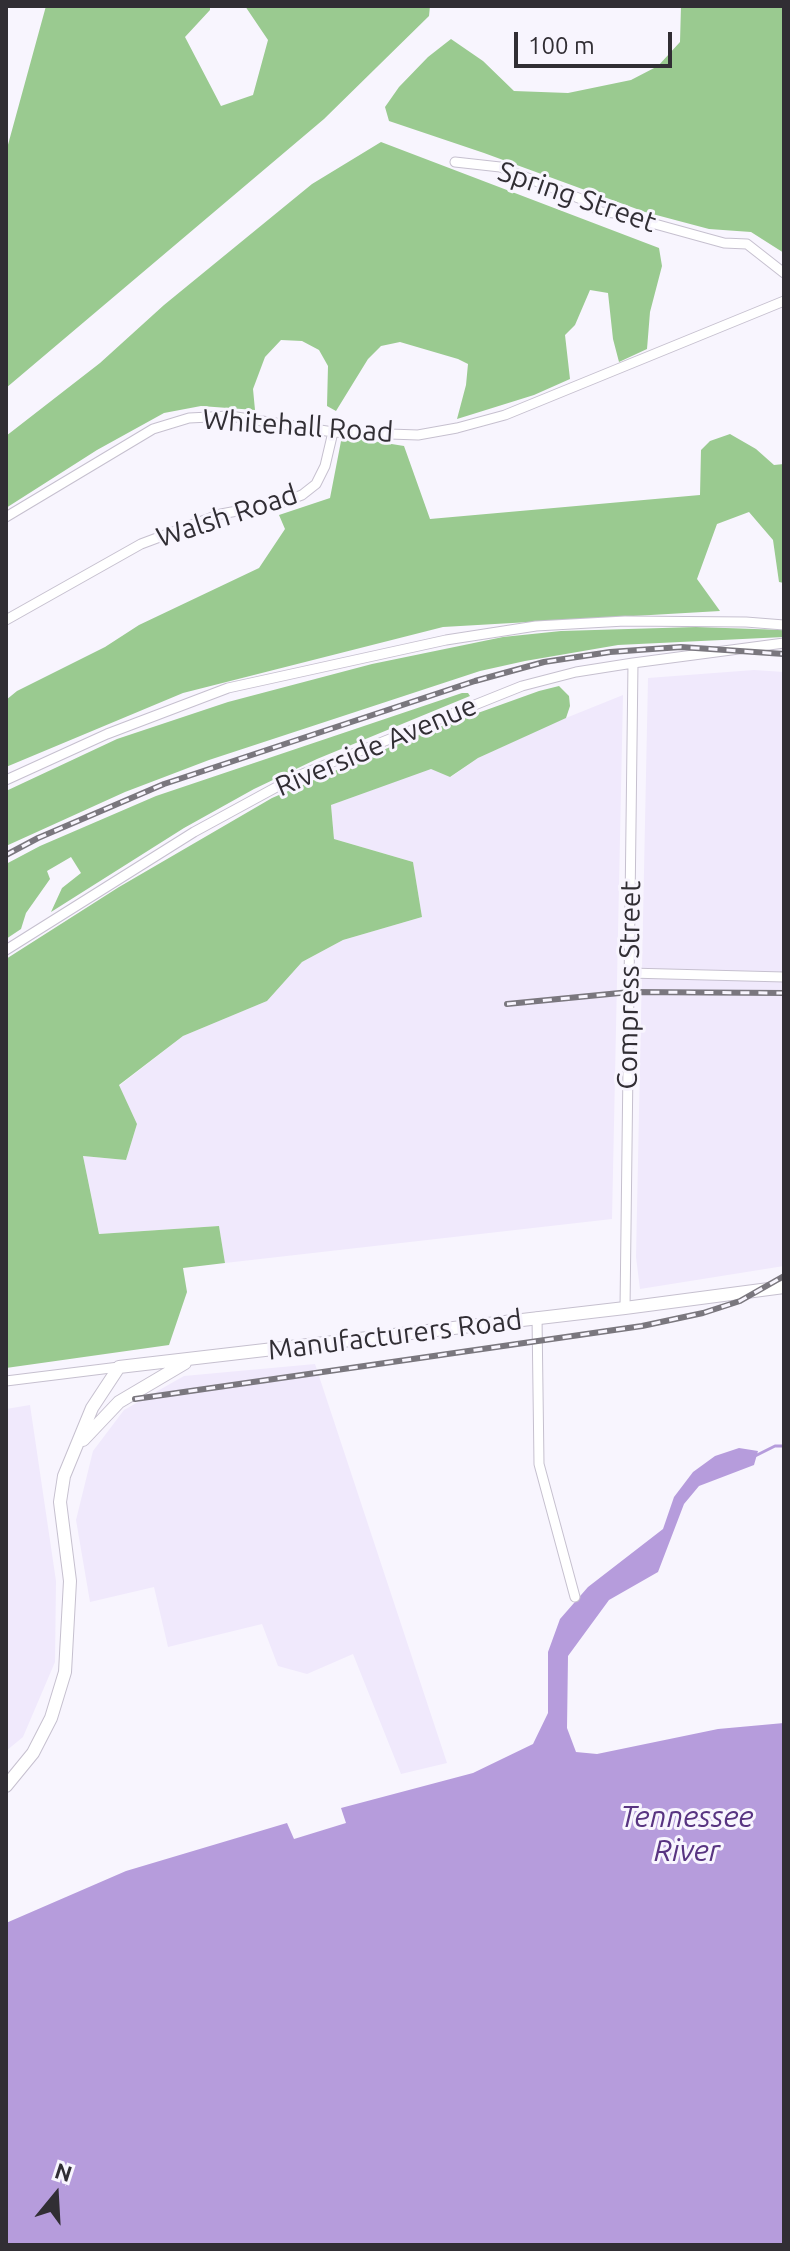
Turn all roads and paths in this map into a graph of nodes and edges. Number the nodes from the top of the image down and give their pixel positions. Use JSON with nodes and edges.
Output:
{"nodes":[{"id":1,"x":455,"y":162,"type":"dead end"},
{"id":2,"x":784,"y":273,"type":"edge"},
{"id":3,"x":784,"y":301,"type":"edge"},
{"id":4,"x":333,"y":432,"type":"junction"},
{"id":5,"x":6,"y":517,"type":"edge"},
{"id":6,"x":6,"y":620,"type":"edge"},
{"id":7,"x":784,"y":625,"type":"edge"},
{"id":8,"x":784,"y":643,"type":"edge"},
{"id":9,"x":633,"y":663,"type":"junction"},
{"id":10,"x":6,"y":780,"type":"edge"},
{"id":11,"x":6,"y":950,"type":"edge"},
{"id":12,"x":629,"y":973,"type":"junction"},
{"id":13,"x":784,"y":977,"type":"edge"},
{"id":14,"x":784,"y":1287,"type":"edge"},
{"id":15,"x":625,"y":1308,"type":"junction"},
{"id":16,"x":537,"y":1317,"type":"junction"},
{"id":17,"x":191,"y":1360,"type":"junction"},
{"id":18,"x":119,"y":1367,"type":"junction"},
{"id":19,"x":6,"y":1381,"type":"edge"},
{"id":20,"x":73,"y":1452,"type":"junction"},
{"id":21,"x":575,"y":1597,"type":"dead end"},
{"id":22,"x":6,"y":1786,"type":"edge"}],
"edges":[{"from":1,"to":2,"type":"street","name":"Spring Street"},
{"from":3,"to":4,"type":"street","name":"Whitehall Road"},
{"from":4,"to":5,"type":"street","name":"Whitehall Road"},
{"from":4,"to":6,"type":"street","name":"Walsh Road"},
{"from":7,"to":10,"type":"street"},
{"from":8,"to":9,"type":"street","name":"Riverside Avenue"},
{"from":9,"to":11,"type":"street","name":"Riverside Avenue"},
{"from":9,"to":12,"type":"street","name":"Compress Street"},
{"from":12,"to":13,"type":"street"},
{"from":12,"to":15,"type":"street","name":"Compress Street"},
{"from":14,"to":15,"type":"main road","name":"Manufacturers Road"},
{"from":15,"to":16,"type":"main road","name":"Manufacturers Road"},
{"from":16,"to":17,"type":"main road","name":"Manufacturers Road"},
{"from":16,"to":21,"type":"street"},
{"from":17,"to":18,"type":"main road","name":"Manufacturers Road"},
{"from":17,"to":20,"type":"main road"},
{"from":18,"to":19,"type":"street","name":"Manufacturers Road"},
{"from":18,"to":20,"type":"main road"},
{"from":20,"to":22,"type":"main road"}]}
